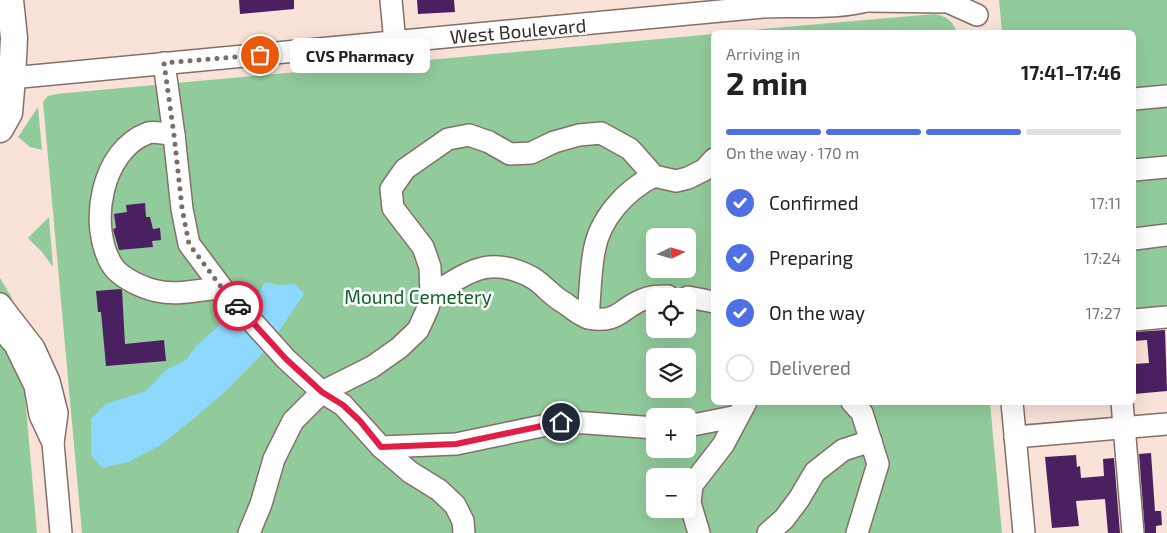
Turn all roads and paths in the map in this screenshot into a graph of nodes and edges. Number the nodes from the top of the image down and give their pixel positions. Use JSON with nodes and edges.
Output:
{"nodes":[{"id":1,"x":10,"y":0,"type":"edge"},
{"id":2,"x":391,"y":0,"type":"edge"},
{"id":3,"x":868,"y":0,"type":"edge"},
{"id":4,"x":803,"y":2,"type":"edge"},
{"id":5,"x":763,"y":4,"type":"edge"},
{"id":6,"x":977,"y":16,"type":"edge"},
{"id":7,"x":396,"y":43,"type":"junction"},
{"id":8,"x":164,"y":63,"type":"junction"},
{"id":9,"x":4,"y":81,"type":"edge"},
{"id":10,"x":1167,"y":96,"type":"edge"},
{"id":11,"x":1136,"y":99,"type":"edge"},
{"id":12,"x":0,"y":129,"type":"edge"},
{"id":13,"x":174,"y":135,"type":"junction"},
{"id":14,"x":711,"y":163,"type":"edge"},
{"id":15,"x":1167,"y":167,"type":"edge"},
{"id":16,"x":1136,"y":170,"type":"edge"},
{"id":17,"x":654,"y":176,"type":"junction"},
{"id":18,"x":1167,"y":236,"type":"edge"},
{"id":19,"x":1136,"y":238,"type":"edge"},
{"id":20,"x":227,"y":293,"type":"junction"},
{"id":21,"x":431,"y":295,"type":"junction"},
{"id":22,"x":646,"y":298,"type":"edge"},
{"id":23,"x":696,"y":299,"type":"edge"},
{"id":24,"x":711,"y":301,"type":"edge"},
{"id":25,"x":0,"y":304,"type":"edge"},
{"id":26,"x":1167,"y":317,"type":"edge"},
{"id":27,"x":588,"y":318,"type":"junction"},
{"id":28,"x":1136,"y":320,"type":"edge"},
{"id":29,"x":0,"y":328,"type":"edge"},
{"id":30,"x":322,"y":392,"type":"junction"},
{"id":31,"x":855,"y":405,"type":"edge"},
{"id":32,"x":1012,"y":405,"type":"edge"},
{"id":33,"x":1122,"y":405,"type":"edge"},
{"id":34,"x":742,"y":409,"type":"edge"},
{"id":35,"x":696,"y":423,"type":"edge"},
{"id":36,"x":1167,"y":424,"type":"edge"},
{"id":37,"x":646,"y":427,"type":"edge"},
{"id":38,"x":1124,"y":428,"type":"junction"},
{"id":39,"x":1016,"y":437,"type":"junction"},
{"id":40,"x":870,"y":441,"type":"junction"},
{"id":41,"x":53,"y":443,"type":"junction"},
{"id":42,"x":381,"y":447,"type":"junction"},
{"id":43,"x":61,"y":533,"type":"edge"},
{"id":44,"x":248,"y":533,"type":"edge"},
{"id":45,"x":464,"y":533,"type":"edge"},
{"id":46,"x":699,"y":533,"type":"edge"},
{"id":47,"x":768,"y":533,"type":"edge"},
{"id":48,"x":857,"y":533,"type":"edge"},
{"id":49,"x":1024,"y":533,"type":"edge"},
{"id":50,"x":1133,"y":533,"type":"edge"}],
"edges":[{"from":1,"to":9,"type":"main road"},
{"from":2,"to":7,"type":"street"},
{"from":3,"to":4,"type":"street","name":"West Boulevard"},
{"from":3,"to":6,"type":"street","name":"West Boulevard"},
{"from":4,"to":5,"type":"street","name":"West Boulevard"},
{"from":5,"to":7,"type":"street","name":"West Boulevard"},
{"from":7,"to":8,"type":"street","name":"West Boulevard"},
{"from":8,"to":9,"type":"street","name":"West Boulevard"},
{"from":8,"to":13,"type":"street"},
{"from":9,"to":12,"type":"main road"},
{"from":10,"to":11,"type":"street"},
{"from":13,"to":20,"type":"street"},
{"from":13,"to":20,"type":"street"},
{"from":14,"to":17,"type":"street"},
{"from":15,"to":16,"type":"street"},
{"from":17,"to":21,"type":"street"},
{"from":17,"to":27,"type":"street"},
{"from":18,"to":19,"type":"street"},
{"from":20,"to":30,"type":"street"},
{"from":21,"to":27,"type":"street"},
{"from":21,"to":30,"type":"street"},
{"from":22,"to":27,"type":"street"},
{"from":23,"to":24,"type":"street"},
{"from":25,"to":41,"type":"street"},
{"from":26,"to":28,"type":"street"},
{"from":29,"to":41,"type":"street"},
{"from":30,"to":42,"type":"street"},
{"from":30,"to":44,"type":"street"},
{"from":31,"to":40,"type":"street"},
{"from":32,"to":39,"type":"street"},
{"from":33,"to":38,"type":"street"},
{"from":34,"to":35,"type":"street"},
{"from":34,"to":46,"type":"street"},
{"from":36,"to":38,"type":"street"},
{"from":37,"to":42,"type":"street"},
{"from":38,"to":39,"type":"street"},
{"from":38,"to":50,"type":"street"},
{"from":39,"to":49,"type":"street"},
{"from":40,"to":47,"type":"street"},
{"from":40,"to":48,"type":"street"},
{"from":41,"to":43,"type":"street"},
{"from":42,"to":45,"type":"street"}]}
